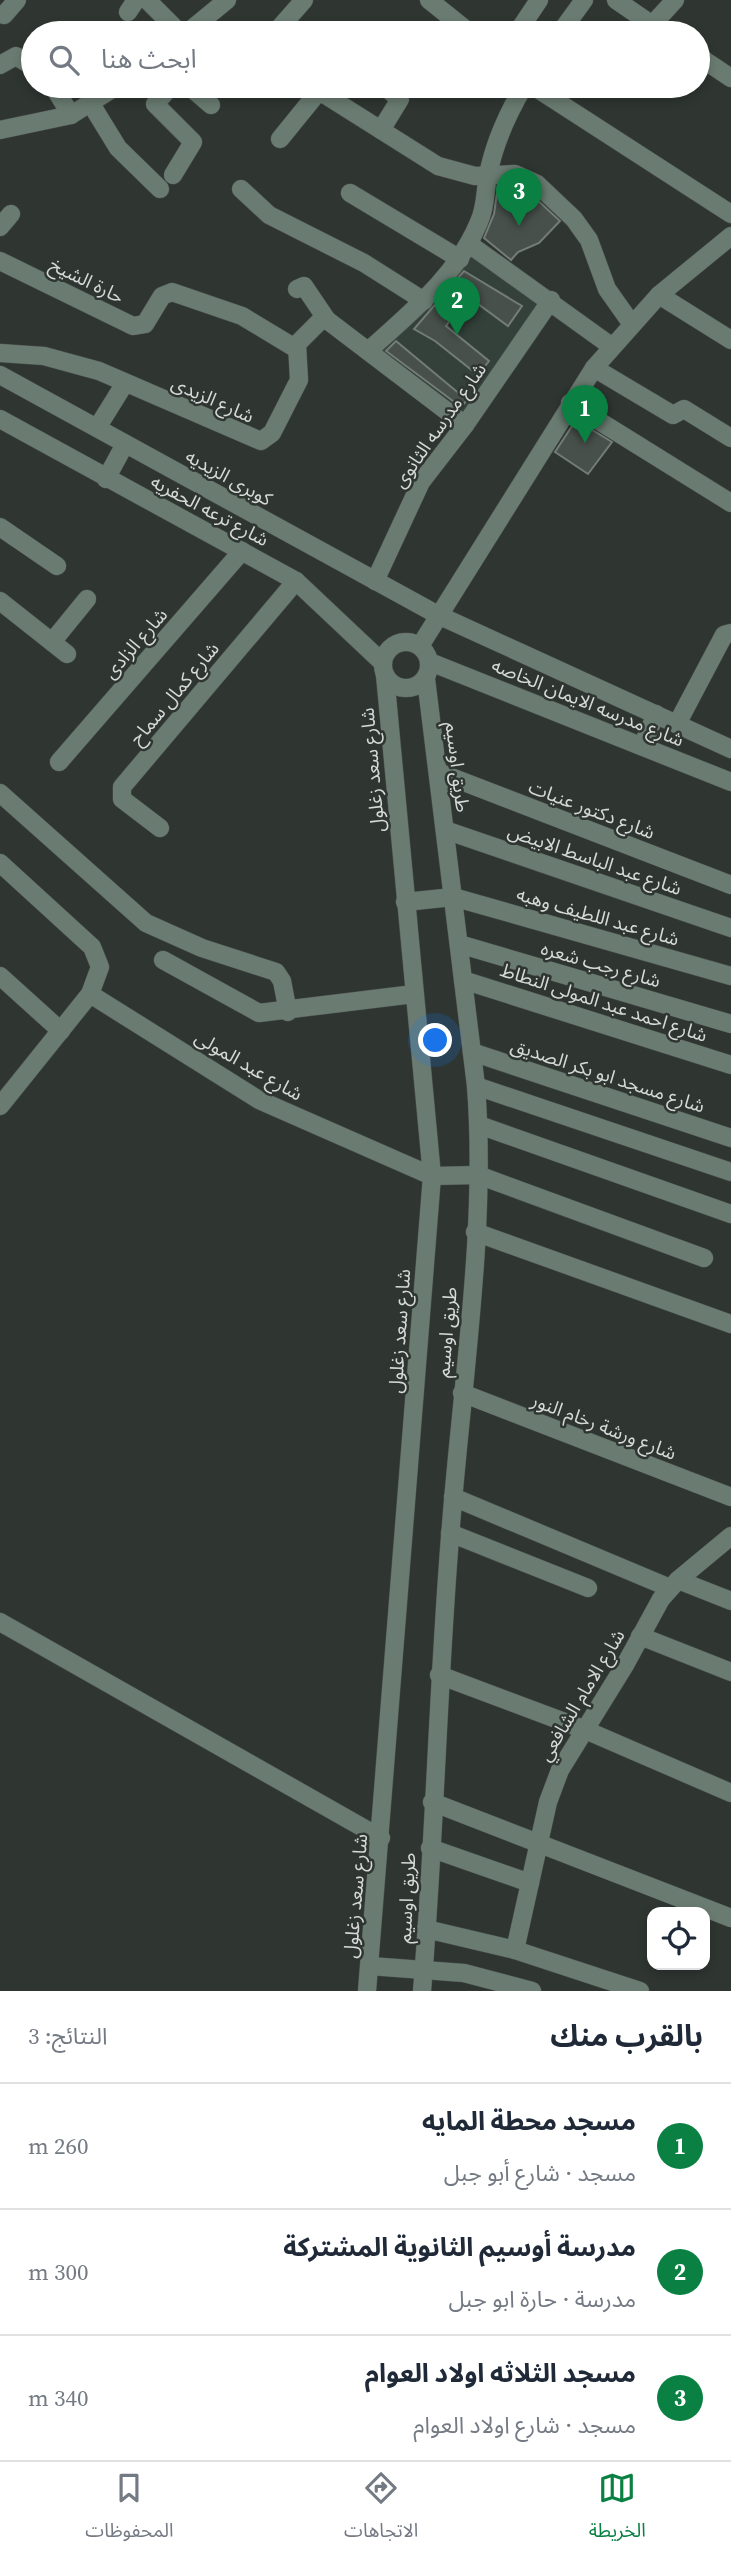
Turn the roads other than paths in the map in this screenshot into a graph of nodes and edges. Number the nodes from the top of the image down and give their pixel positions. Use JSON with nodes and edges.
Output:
{"nodes":[{"id":1,"x":17,"y":0,"type":"edge"},
{"id":2,"x":147,"y":0,"type":"edge"},
{"id":3,"x":228,"y":0,"type":"edge"},
{"id":4,"x":304,"y":0,"type":"edge"},
{"id":5,"x":429,"y":0,"type":"edge"},
{"id":6,"x":539,"y":0,"type":"edge"},
{"id":7,"x":583,"y":0,"type":"edge"},
{"id":8,"x":616,"y":0,"type":"edge"},
{"id":9,"x":675,"y":0,"type":"edge"},
{"id":10,"x":4,"y":15,"type":"dead end"},
{"id":11,"x":168,"y":21,"type":"edge"},
{"id":12,"x":202,"y":21,"type":"edge"},
{"id":13,"x":286,"y":21,"type":"edge"},
{"id":14,"x":455,"y":21,"type":"edge"},
{"id":15,"x":524,"y":21,"type":"edge"},
{"id":16,"x":568,"y":21,"type":"edge"},
{"id":17,"x":646,"y":21,"type":"edge"},
{"id":18,"x":663,"y":21,"type":"edge"},
{"id":19,"x":21,"y":60,"type":"edge"},
{"id":20,"x":710,"y":64,"type":"edge"},
{"id":21,"x":0,"y":65,"type":"edge"},
{"id":22,"x":731,"y":78,"type":"edge"},
{"id":23,"x":60,"y":98,"type":"edge"},
{"id":24,"x":100,"y":98,"type":"edge"},
{"id":25,"x":158,"y":98,"type":"edge"},
{"id":26,"x":203,"y":98,"type":"edge"},
{"id":27,"x":313,"y":98,"type":"edge"},
{"id":28,"x":330,"y":98,"type":"edge"},
{"id":29,"x":399,"y":98,"type":"edge"},
{"id":30,"x":518,"y":98,"type":"edge"},
{"id":31,"x":552,"y":98,"type":"edge"},
{"id":32,"x":91,"y":104,"type":"junction"},
{"id":33,"x":211,"y":105,"type":"dead end"},
{"id":34,"x":71,"y":115,"type":"junction"},
{"id":35,"x":0,"y":130,"type":"edge"},
{"id":36,"x":381,"y":130,"type":"junction"},
{"id":37,"x":280,"y":139,"type":"dead end"},
{"id":38,"x":173,"y":175,"type":"dead end"},
{"id":39,"x":488,"y":175,"type":"junction"},
{"id":40,"x":160,"y":189,"type":"dead end"},
{"id":41,"x":241,"y":189,"type":"dead end"},
{"id":42,"x":350,"y":193,"type":"dead end"},
{"id":43,"x":731,"y":214,"type":"edge"},
{"id":44,"x":728,"y":243,"type":"edge"},
{"id":45,"x":464,"y":251,"type":"junction"},
{"id":46,"x":0,"y":261,"type":"edge"},
{"id":47,"x":297,"y":289,"type":"dead end"},
{"id":48,"x":659,"y":295,"type":"junction"},
{"id":49,"x":551,"y":300,"type":"junction"},
{"id":50,"x":424,"y":301,"type":"junction"},
{"id":51,"x":327,"y":320,"type":"junction"},
{"id":52,"x":631,"y":323,"type":"junction"},
{"id":53,"x":731,"y":341,"type":"edge"},
{"id":54,"x":611,"y":346,"type":"junction"},
{"id":55,"x":295,"y":348,"type":"junction"},
{"id":56,"x":368,"y":352,"type":"junction"},
{"id":57,"x":0,"y":353,"type":"edge"},
{"id":58,"x":594,"y":368,"type":"junction"},
{"id":59,"x":0,"y":375,"type":"edge"},
{"id":60,"x":125,"y":383,"type":"junction"},
{"id":61,"x":570,"y":403,"type":"junction"},
{"id":62,"x":0,"y":419,"type":"edge"},
{"id":63,"x":465,"y":425,"type":"junction"},
{"id":64,"x":97,"y":428,"type":"junction"},
{"id":65,"x":731,"y":438,"type":"edge"},
{"id":66,"x":125,"y":444,"type":"junction"},
{"id":67,"x":106,"y":479,"type":"junction"},
{"id":68,"x":731,"y":503,"type":"edge"},
{"id":69,"x":0,"y":527,"type":"edge"},
{"id":70,"x":242,"y":551,"type":"junction"},
{"id":71,"x":57,"y":566,"type":"dead end"},
{"id":72,"x":296,"y":581,"type":"junction"},
{"id":73,"x":375,"y":581,"type":"junction"},
{"id":74,"x":87,"y":599,"type":"dead end"},
{"id":75,"x":0,"y":601,"type":"edge"},
{"id":76,"x":438,"y":615,"type":"junction"},
{"id":77,"x":731,"y":633,"type":"edge"},
{"id":78,"x":52,"y":642,"type":"junction"},
{"id":79,"x":420,"y":646,"type":"junction"},
{"id":80,"x":67,"y":654,"type":"dead end"},
{"id":81,"x":384,"y":669,"type":"junction"},
{"id":82,"x":428,"y":671,"type":"junction"},
{"id":83,"x":656,"y":715,"type":"junction"},
{"id":84,"x":677,"y":724,"type":"junction"},
{"id":85,"x":642,"y":746,"type":"junction"},
{"id":86,"x":731,"y":748,"type":"edge"},
{"id":87,"x":59,"y":762,"type":"dead end"},
{"id":88,"x":438,"y":772,"type":"junction"},
{"id":89,"x":731,"y":782,"type":"edge"},
{"id":90,"x":0,"y":793,"type":"edge"},
{"id":91,"x":160,"y":828,"type":"dead end"},
{"id":92,"x":445,"y":830,"type":"junction"},
{"id":93,"x":0,"y":863,"type":"edge"},
{"id":94,"x":731,"y":885,"type":"edge"},
{"id":95,"x":453,"y":897,"type":"junction"},
{"id":96,"x":405,"y":901,"type":"junction"},
{"id":97,"x":731,"y":928,"type":"edge"},
{"id":98,"x":459,"y":944,"type":"junction"},
{"id":99,"x":163,"y":960,"type":"dead end"},
{"id":100,"x":0,"y":976,"type":"edge"},
{"id":101,"x":731,"y":976,"type":"edge"},
{"id":102,"x":463,"y":980,"type":"junction"},
{"id":103,"x":94,"y":986,"type":"junction"},
{"id":104,"x":414,"y":994,"type":"junction"},
{"id":105,"x":288,"y":1012,"type":"junction"},
{"id":106,"x":731,"y":1024,"type":"edge"},
{"id":107,"x":61,"y":1031,"type":"junction"},
{"id":108,"x":472,"y":1052,"type":"junction"},
{"id":109,"x":731,"y":1065,"type":"edge"},
{"id":110,"x":0,"y":1076,"type":"edge"},
{"id":111,"x":476,"y":1086,"type":"junction"},
{"id":112,"x":14,"y":1088,"type":"junction"},
{"id":113,"x":0,"y":1106,"type":"edge"},
{"id":114,"x":479,"y":1125,"type":"junction"},
{"id":115,"x":731,"y":1138,"type":"edge"},
{"id":116,"x":731,"y":1172,"type":"edge"},
{"id":117,"x":478,"y":1175,"type":"junction"},
{"id":118,"x":432,"y":1176,"type":"junction"},
{"id":119,"x":731,"y":1214,"type":"edge"},
{"id":120,"x":475,"y":1232,"type":"junction"},
{"id":121,"x":704,"y":1258,"type":"dead end"},
{"id":122,"x":731,"y":1324,"type":"edge"},
{"id":123,"x":462,"y":1393,"type":"junction"},
{"id":124,"x":453,"y":1497,"type":"junction"},
{"id":125,"x":731,"y":1497,"type":"edge"},
{"id":126,"x":450,"y":1533,"type":"junction"},
{"id":127,"x":730,"y":1537,"type":"edge"},
{"id":128,"x":674,"y":1584,"type":"junction"},
{"id":129,"x":589,"y":1588,"type":"dead end"},
{"id":130,"x":731,"y":1601,"type":"edge"},
{"id":131,"x":0,"y":1622,"type":"edge"},
{"id":132,"x":640,"y":1636,"type":"junction"},
{"id":133,"x":731,"y":1672,"type":"edge"},
{"id":134,"x":439,"y":1675,"type":"junction"},
{"id":135,"x":583,"y":1729,"type":"junction"},
{"id":136,"x":731,"y":1793,"type":"edge"},
{"id":137,"x":432,"y":1802,"type":"junction"},
{"id":138,"x":382,"y":1838,"type":"junction"},
{"id":139,"x":539,"y":1844,"type":"junction"},
{"id":140,"x":430,"y":1848,"type":"junction"},
{"id":141,"x":530,"y":1883,"type":"junction"},
{"id":142,"x":731,"y":1918,"type":"edge"},
{"id":143,"x":426,"y":1929,"type":"junction"},
{"id":144,"x":515,"y":1950,"type":"junction"},
{"id":145,"x":378,"y":1966,"type":"junction"},
{"id":146,"x":414,"y":1968,"type":"junction"},
{"id":147,"x":368,"y":1991,"type":"edge"},
{"id":148,"x":422,"y":1991,"type":"edge"},
{"id":149,"x":532,"y":1991,"type":"edge"},
{"id":150,"x":640,"y":1991,"type":"edge"}],
"edges":[{"from":1,"to":10,"type":"street"},
{"from":2,"to":11,"type":"street"},
{"from":3,"to":12,"type":"street"},
{"from":4,"to":13,"type":"street"},
{"from":5,"to":14,"type":"street"},
{"from":6,"to":15,"type":"street"},
{"from":7,"to":16,"type":"street"},
{"from":8,"to":17,"type":"street"},
{"from":9,"to":18,"type":"street"},
{"from":19,"to":21,"type":"street"},
{"from":20,"to":22,"type":"street"},
{"from":23,"to":34,"type":"street"},
{"from":24,"to":32,"type":"street"},
{"from":25,"to":38,"type":"street"},
{"from":26,"to":33,"type":"street"},
{"from":27,"to":37,"type":"street"},
{"from":28,"to":36,"type":"street"},
{"from":29,"to":36,"type":"street"},
{"from":30,"to":39,"type":"street"},
{"from":31,"to":43,"type":"street"},
{"from":32,"to":34,"type":"street"},
{"from":32,"to":40,"type":"street"},
{"from":34,"to":35,"type":"street"},
{"from":36,"to":39,"type":"street"},
{"from":39,"to":45,"type":"street"},
{"from":39,"to":52,"type":"street"},
{"from":41,"to":50,"type":"street"},
{"from":42,"to":45,"type":"street"},
{"from":44,"to":48,"type":"street"},
{"from":45,"to":49,"type":"street"},
{"from":45,"to":50,"type":"street"},
{"from":46,"to":55,"type":"street","name":"حارة الشيخ"},
{"from":47,"to":51,"type":"street"},
{"from":48,"to":52,"type":"street"},
{"from":48,"to":53,"type":"street"},
{"from":49,"to":54,"type":"street"},
{"from":49,"to":63,"type":"street","name":"شارع مدرسه الثانوى"},
{"from":50,"to":56,"type":"street"},
{"from":51,"to":55,"type":"street"},
{"from":51,"to":56,"type":"street"},
{"from":52,"to":54,"type":"street"},
{"from":54,"to":58,"type":"street"},
{"from":55,"to":60,"type":"street","name":"شارع الزيدى"},
{"from":56,"to":63,"type":"street"},
{"from":57,"to":60,"type":"street","name":"شارع الزيدى"},
{"from":58,"to":61,"type":"street"},
{"from":58,"to":65,"type":"street"},
{"from":59,"to":64,"type":"street","name":"كوبرى الزيديه"},
{"from":60,"to":64,"type":"street"},
{"from":61,"to":68,"type":"street"},
{"from":61,"to":76,"type":"street"},
{"from":62,"to":67,"type":"street","name":"شارع ترعه الحفريه"},
{"from":63,"to":73,"type":"street","name":"شارع مدرسه الثانوى"},
{"from":64,"to":66,"type":"street","name":"كوبرى الزيديه"},
{"from":66,"to":67,"type":"street"},
{"from":66,"to":73,"type":"street","name":"كوبرى الزيديه"},
{"from":67,"to":70,"type":"street","name":"شارع ترعه الحفريه"},
{"from":69,"to":71,"type":"street"},
{"from":70,"to":72,"type":"street","name":"شارع ترعه الحفريه"},
{"from":70,"to":87,"type":"street","name":"شارع الزادى"},
{"from":72,"to":81,"type":"street","name":"شارع ترعه الحفريه"},
{"from":72,"to":91,"type":"street","name":"شارع كمال سماح"},
{"from":73,"to":76,"type":"street","name":"كوبرى الزيديه"},
{"from":74,"to":78,"type":"street"},
{"from":75,"to":78,"type":"street"},
{"from":76,"to":79,"type":"street"},
{"from":76,"to":83,"type":"street","name":"شارع مدرسه الايمان الخاصه"},
{"from":77,"to":84,"type":"street"},
{"from":78,"to":80,"type":"street"},
{"from":79,"to":81,"type":"street"},
{"from":79,"to":82,"type":"street"},
{"from":81,"to":82,"type":"street"},
{"from":81,"to":96,"type":"street","name":"شارع سعد زغلول"},
{"from":82,"to":85,"type":"street","name":"شارع مدرسه الايمان الخاصه"},
{"from":82,"to":88,"type":"street","name":"طريق اوسيم"},
{"from":83,"to":84,"type":"street","name":"شارع مدرسه الايمان الخاصه"},
{"from":83,"to":85,"type":"street"},
{"from":84,"to":86,"type":"street","name":"شارع مدرسه الايمان الخاصه"},
{"from":85,"to":89,"type":"street","name":"شارع مدرسه الايمان الخاصه"},
{"from":88,"to":92,"type":"street","name":"طريق اوسيم"},
{"from":88,"to":94,"type":"street","name":"شارع دكتور عنيات"},
{"from":90,"to":105,"type":"street"},
{"from":92,"to":95,"type":"street","name":"طريق اوسيم"},
{"from":92,"to":97,"type":"street","name":"شارع عبد الباسط الابيض"},
{"from":93,"to":103,"type":"street"},
{"from":95,"to":96,"type":"street"},
{"from":95,"to":98,"type":"street","name":"طريق اوسيم"},
{"from":95,"to":101,"type":"street","name":"شارع عبد اللطيف وهبه"},
{"from":96,"to":104,"type":"street","name":"شارع سعد زغلول"},
{"from":98,"to":102,"type":"street","name":"طريق اوسيم"},
{"from":98,"to":106,"type":"street","name":"شارع رجب شعره"},
{"from":99,"to":105,"type":"street"},
{"from":100,"to":107,"type":"street"},
{"from":102,"to":108,"type":"street","name":"طريق اوسيم"},
{"from":102,"to":109,"type":"street","name":"شارع احمد عبد المولى النطاط"},
{"from":103,"to":107,"type":"street"},
{"from":103,"to":118,"type":"street","name":"شارع عبد المولى"},
{"from":104,"to":105,"type":"street"},
{"from":104,"to":118,"type":"street","name":"شارع سعد زغلول"},
{"from":107,"to":112,"type":"street"},
{"from":108,"to":111,"type":"street","name":"طريق اوسيم"},
{"from":108,"to":115,"type":"street","name":"شارع مسجد ابو بكر الصديق"},
{"from":110,"to":112,"type":"street"},
{"from":111,"to":114,"type":"street","name":"طريق اوسيم"},
{"from":111,"to":116,"type":"street"},
{"from":112,"to":113,"type":"street"},
{"from":114,"to":117,"type":"street","name":"طريق اوسيم"},
{"from":114,"to":119,"type":"street"},
{"from":117,"to":118,"type":"street"},
{"from":117,"to":120,"type":"street","name":"طريق اوسيم"},
{"from":117,"to":121,"type":"street"},
{"from":118,"to":138,"type":"street","name":"شارع سعد زغلول"},
{"from":120,"to":122,"type":"street"},
{"from":120,"to":123,"type":"street","name":"طريق اوسيم"},
{"from":123,"to":124,"type":"street","name":"طريق اوسيم"},
{"from":123,"to":125,"type":"street","name":"شارع ورشة رخام النور"},
{"from":124,"to":126,"type":"street","name":"طريق اوسيم"},
{"from":124,"to":128,"type":"street"},
{"from":126,"to":129,"type":"street"},
{"from":126,"to":134,"type":"street","name":"طريق اوسيم"},
{"from":127,"to":128,"type":"street","name":"شارع الامام الشافعي"},
{"from":128,"to":130,"type":"street"},
{"from":128,"to":132,"type":"street","name":"شارع الامام الشافعي"},
{"from":131,"to":138,"type":"street"},
{"from":132,"to":133,"type":"street"},
{"from":132,"to":135,"type":"street","name":"شارع الامام الشافعي"},
{"from":134,"to":135,"type":"street"},
{"from":134,"to":137,"type":"street","name":"طريق اوسيم"},
{"from":135,"to":136,"type":"street"},
{"from":135,"to":139,"type":"street","name":"شارع الامام الشافعي"},
{"from":137,"to":139,"type":"street"},
{"from":137,"to":140,"type":"street","name":"طريق اوسيم"},
{"from":138,"to":145,"type":"street","name":"شارع سعد زغلول"},
{"from":139,"to":141,"type":"street","name":"شارع الامام الشافعي"},
{"from":139,"to":142,"type":"street"},
{"from":140,"to":141,"type":"street"},
{"from":140,"to":143,"type":"street","name":"طريق اوسيم"},
{"from":141,"to":144,"type":"street","name":"شارع الامام الشافعي"},
{"from":143,"to":144,"type":"street"},
{"from":143,"to":146,"type":"street","name":"طريق اوسيم"},
{"from":144,"to":150,"type":"street"},
{"from":145,"to":146,"type":"street"},
{"from":145,"to":147,"type":"street","name":"شارع سعد زغلول"},
{"from":146,"to":148,"type":"street","name":"طريق اوسيم"},
{"from":146,"to":149,"type":"street"}]}
